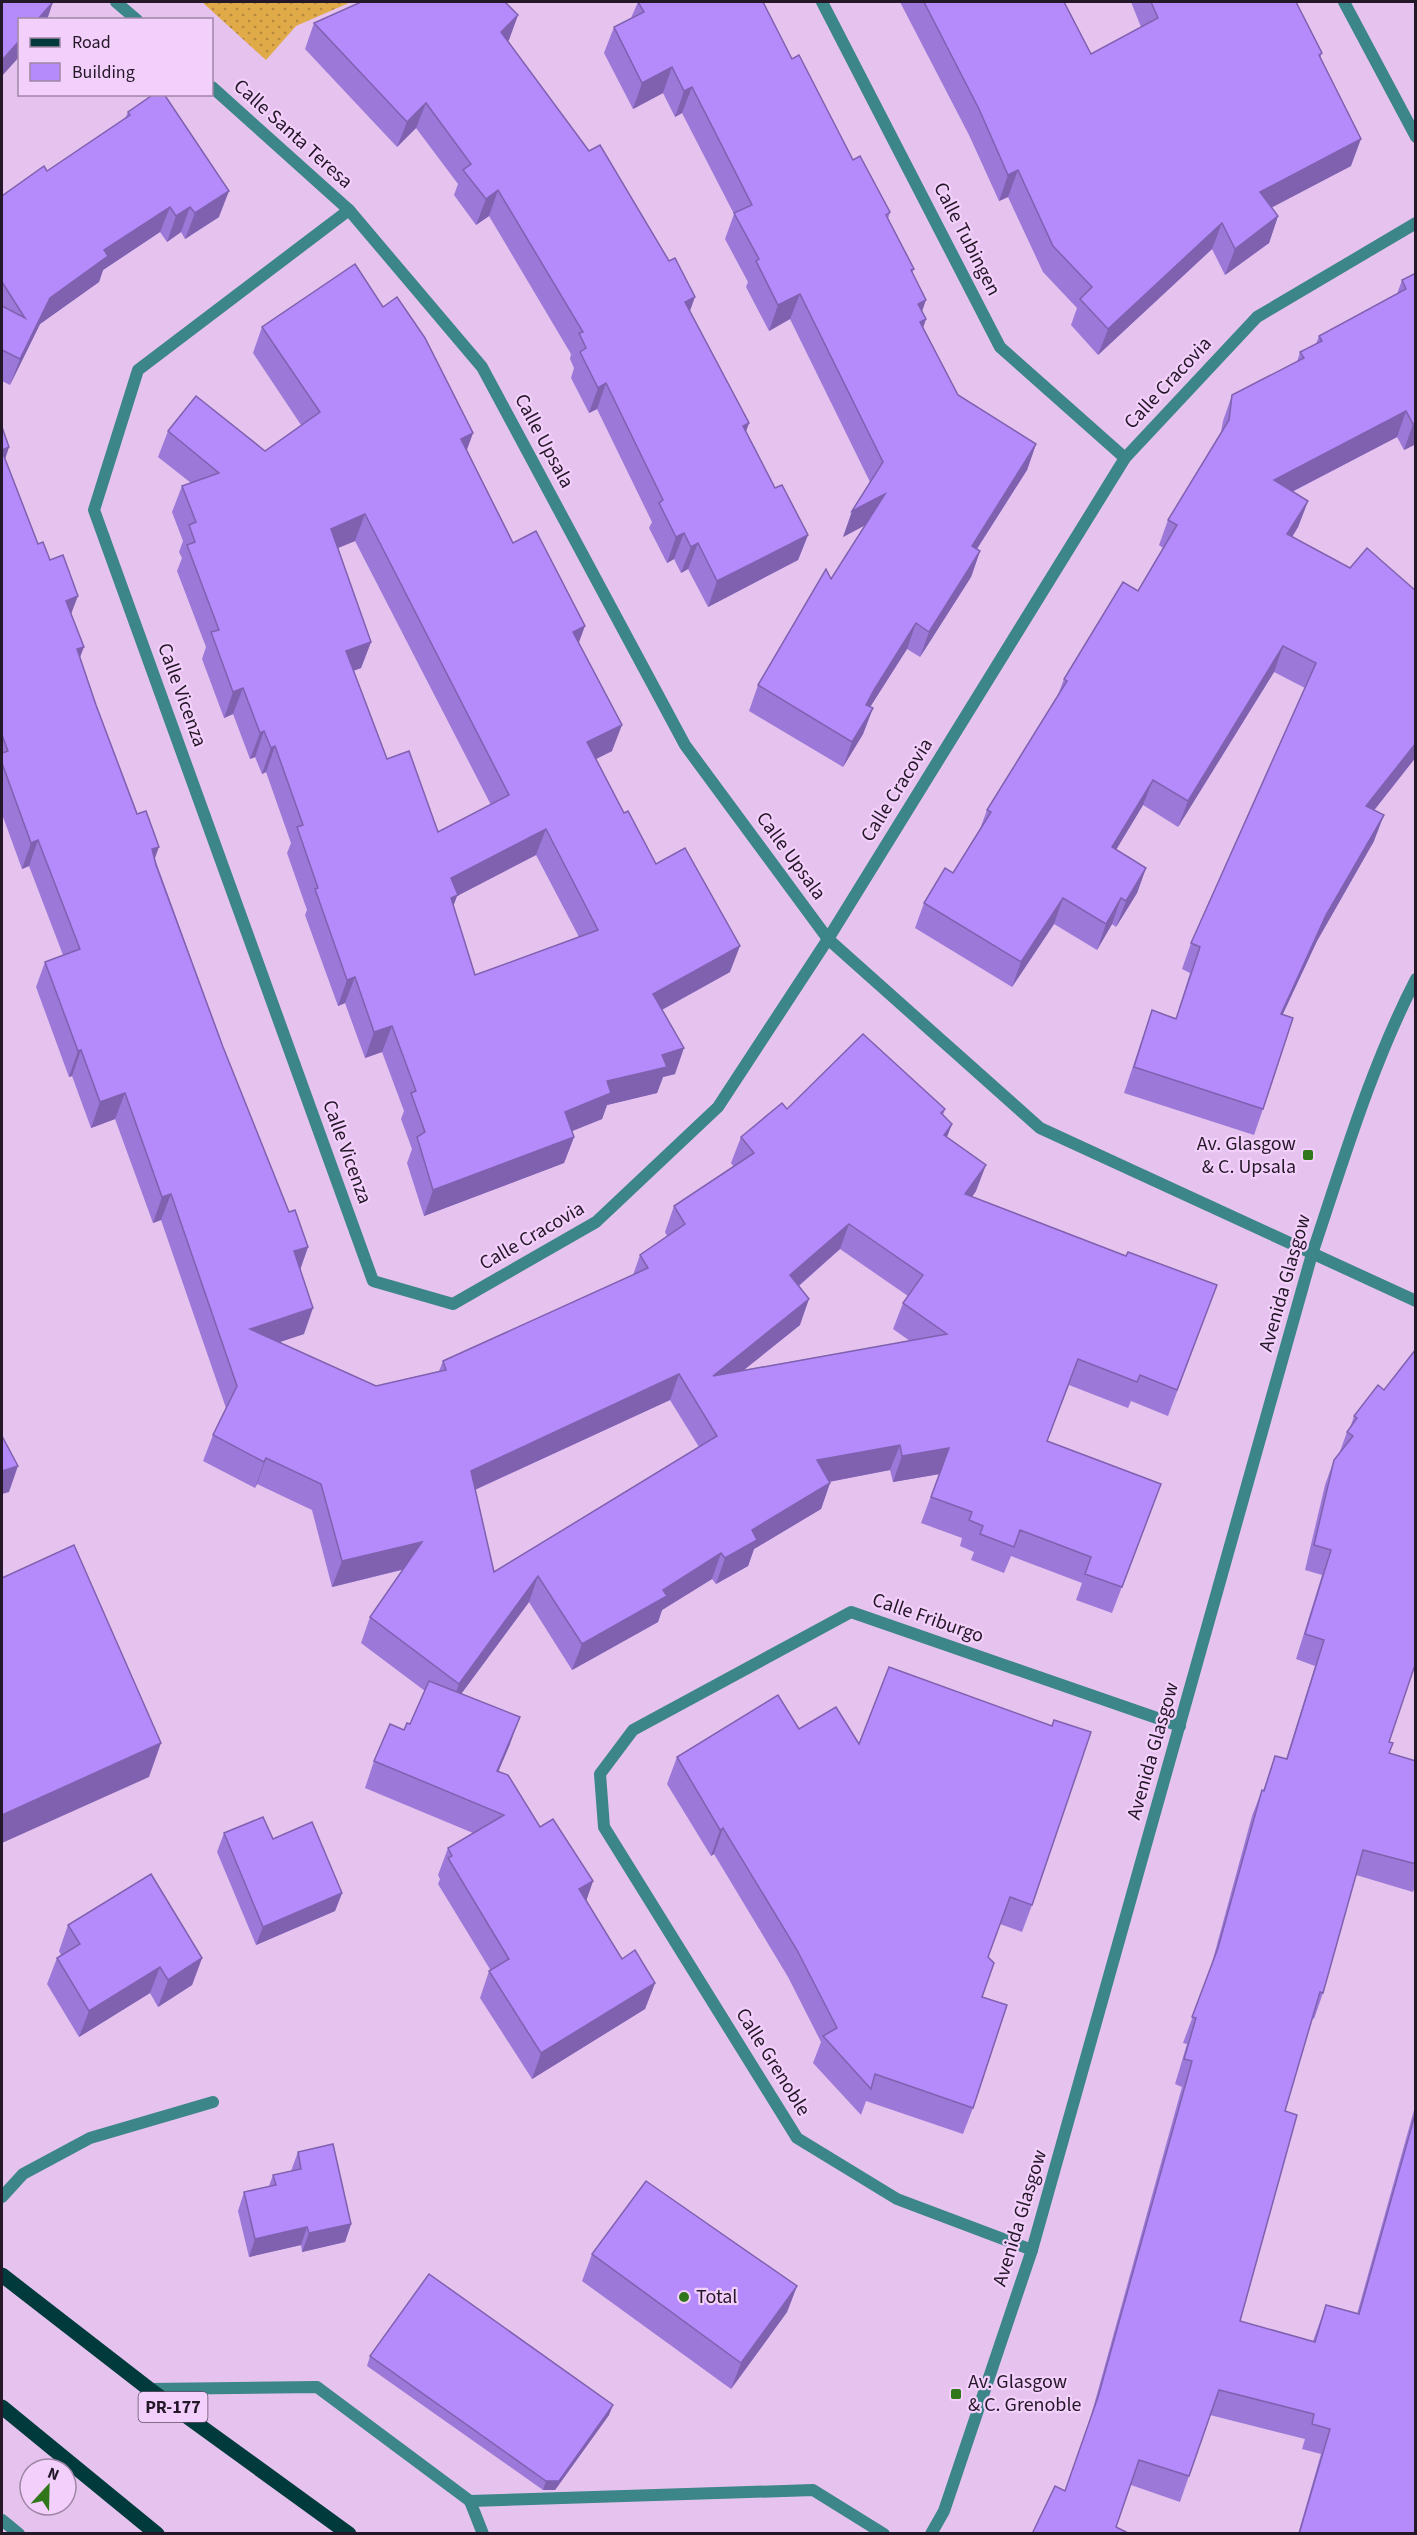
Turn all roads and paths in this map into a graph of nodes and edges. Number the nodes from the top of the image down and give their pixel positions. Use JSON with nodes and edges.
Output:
{"nodes":[{"id":1,"x":116,"y":2,"type":"edge"},
{"id":2,"x":822,"y":2,"type":"edge"},
{"id":3,"x":1344,"y":2,"type":"edge"},
{"id":4,"x":134,"y":18,"type":"edge"},
{"id":5,"x":213,"y":88,"type":"edge"},
{"id":6,"x":1416,"y":137,"type":"edge"},
{"id":7,"x":349,"y":210,"type":"junction"},
{"id":8,"x":1416,"y":223,"type":"edge"},
{"id":9,"x":1125,"y":458,"type":"junction"},
{"id":10,"x":828,"y":939,"type":"junction"},
{"id":11,"x":1416,"y":979,"type":"edge"},
{"id":12,"x":1312,"y":1254,"type":"junction"},
{"id":13,"x":373,"y":1281,"type":"joint"},
{"id":14,"x":1416,"y":1301,"type":"edge"},
{"id":15,"x":1180,"y":1726,"type":"junction"},
{"id":16,"x":600,"y":1778,"type":"joint"},
{"id":17,"x":213,"y":2102,"type":"dead end"},
{"id":18,"x":2,"y":2197,"type":"edge"},
{"id":19,"x":1032,"y":2250,"type":"junction"},
{"id":20,"x":2,"y":2275,"type":"edge"},
{"id":21,"x":149,"y":2389,"type":"junction"},
{"id":22,"x":2,"y":2407,"type":"edge"},
{"id":23,"x":470,"y":2501,"type":"junction"},
{"id":24,"x":2,"y":2520,"type":"edge"},
{"id":25,"x":19,"y":2534,"type":"edge"},
{"id":26,"x":157,"y":2534,"type":"edge"},
{"id":27,"x":349,"y":2534,"type":"edge"},
{"id":28,"x":483,"y":2534,"type":"edge"},
{"id":29,"x":884,"y":2534,"type":"edge"},
{"id":30,"x":931,"y":2534,"type":"edge"}],
"edges":[{"from":1,"to":4,"type":"street"},
{"from":2,"to":9,"type":"street","name":"Calle Tubingen"},
{"from":3,"to":6,"type":"street"},
{"from":5,"to":7,"type":"street","name":"Calle Santa Teresa"},
{"from":7,"to":10,"type":"street","name":"Calle Upsala"},
{"from":7,"to":13,"type":"street","name":"Calle Vicenza"},
{"from":8,"to":9,"type":"street","name":"Calle Cracovia"},
{"from":9,"to":10,"type":"street","name":"Calle Cracovia"},
{"from":10,"to":12,"type":"street","name":"Calle Upsala"},
{"from":10,"to":13,"type":"street","name":"Calle Cracovia"},
{"from":11,"to":12,"type":"street","name":"Avenida Glasgow"},
{"from":12,"to":14,"type":"street","name":"Calle Upsala"},
{"from":12,"to":15,"type":"street","name":"Avenida Glasgow"},
{"from":15,"to":16,"type":"street","name":"Calle Friburgo"},
{"from":15,"to":19,"type":"street","name":"Avenida Glasgow"},
{"from":16,"to":19,"type":"street","name":"Calle Grenoble"},
{"from":17,"to":18,"type":"street"},
{"from":19,"to":30,"type":"street","name":"Avenida Glasgow"},
{"from":20,"to":21,"type":"main road","number":"PR-177"},
{"from":21,"to":23,"type":"street"},
{"from":21,"to":27,"type":"main road","number":"PR-177"},
{"from":22,"to":26,"type":"main road"},
{"from":23,"to":28,"type":"street"},
{"from":23,"to":29,"type":"street"},
{"from":24,"to":25,"type":"street"}]}
